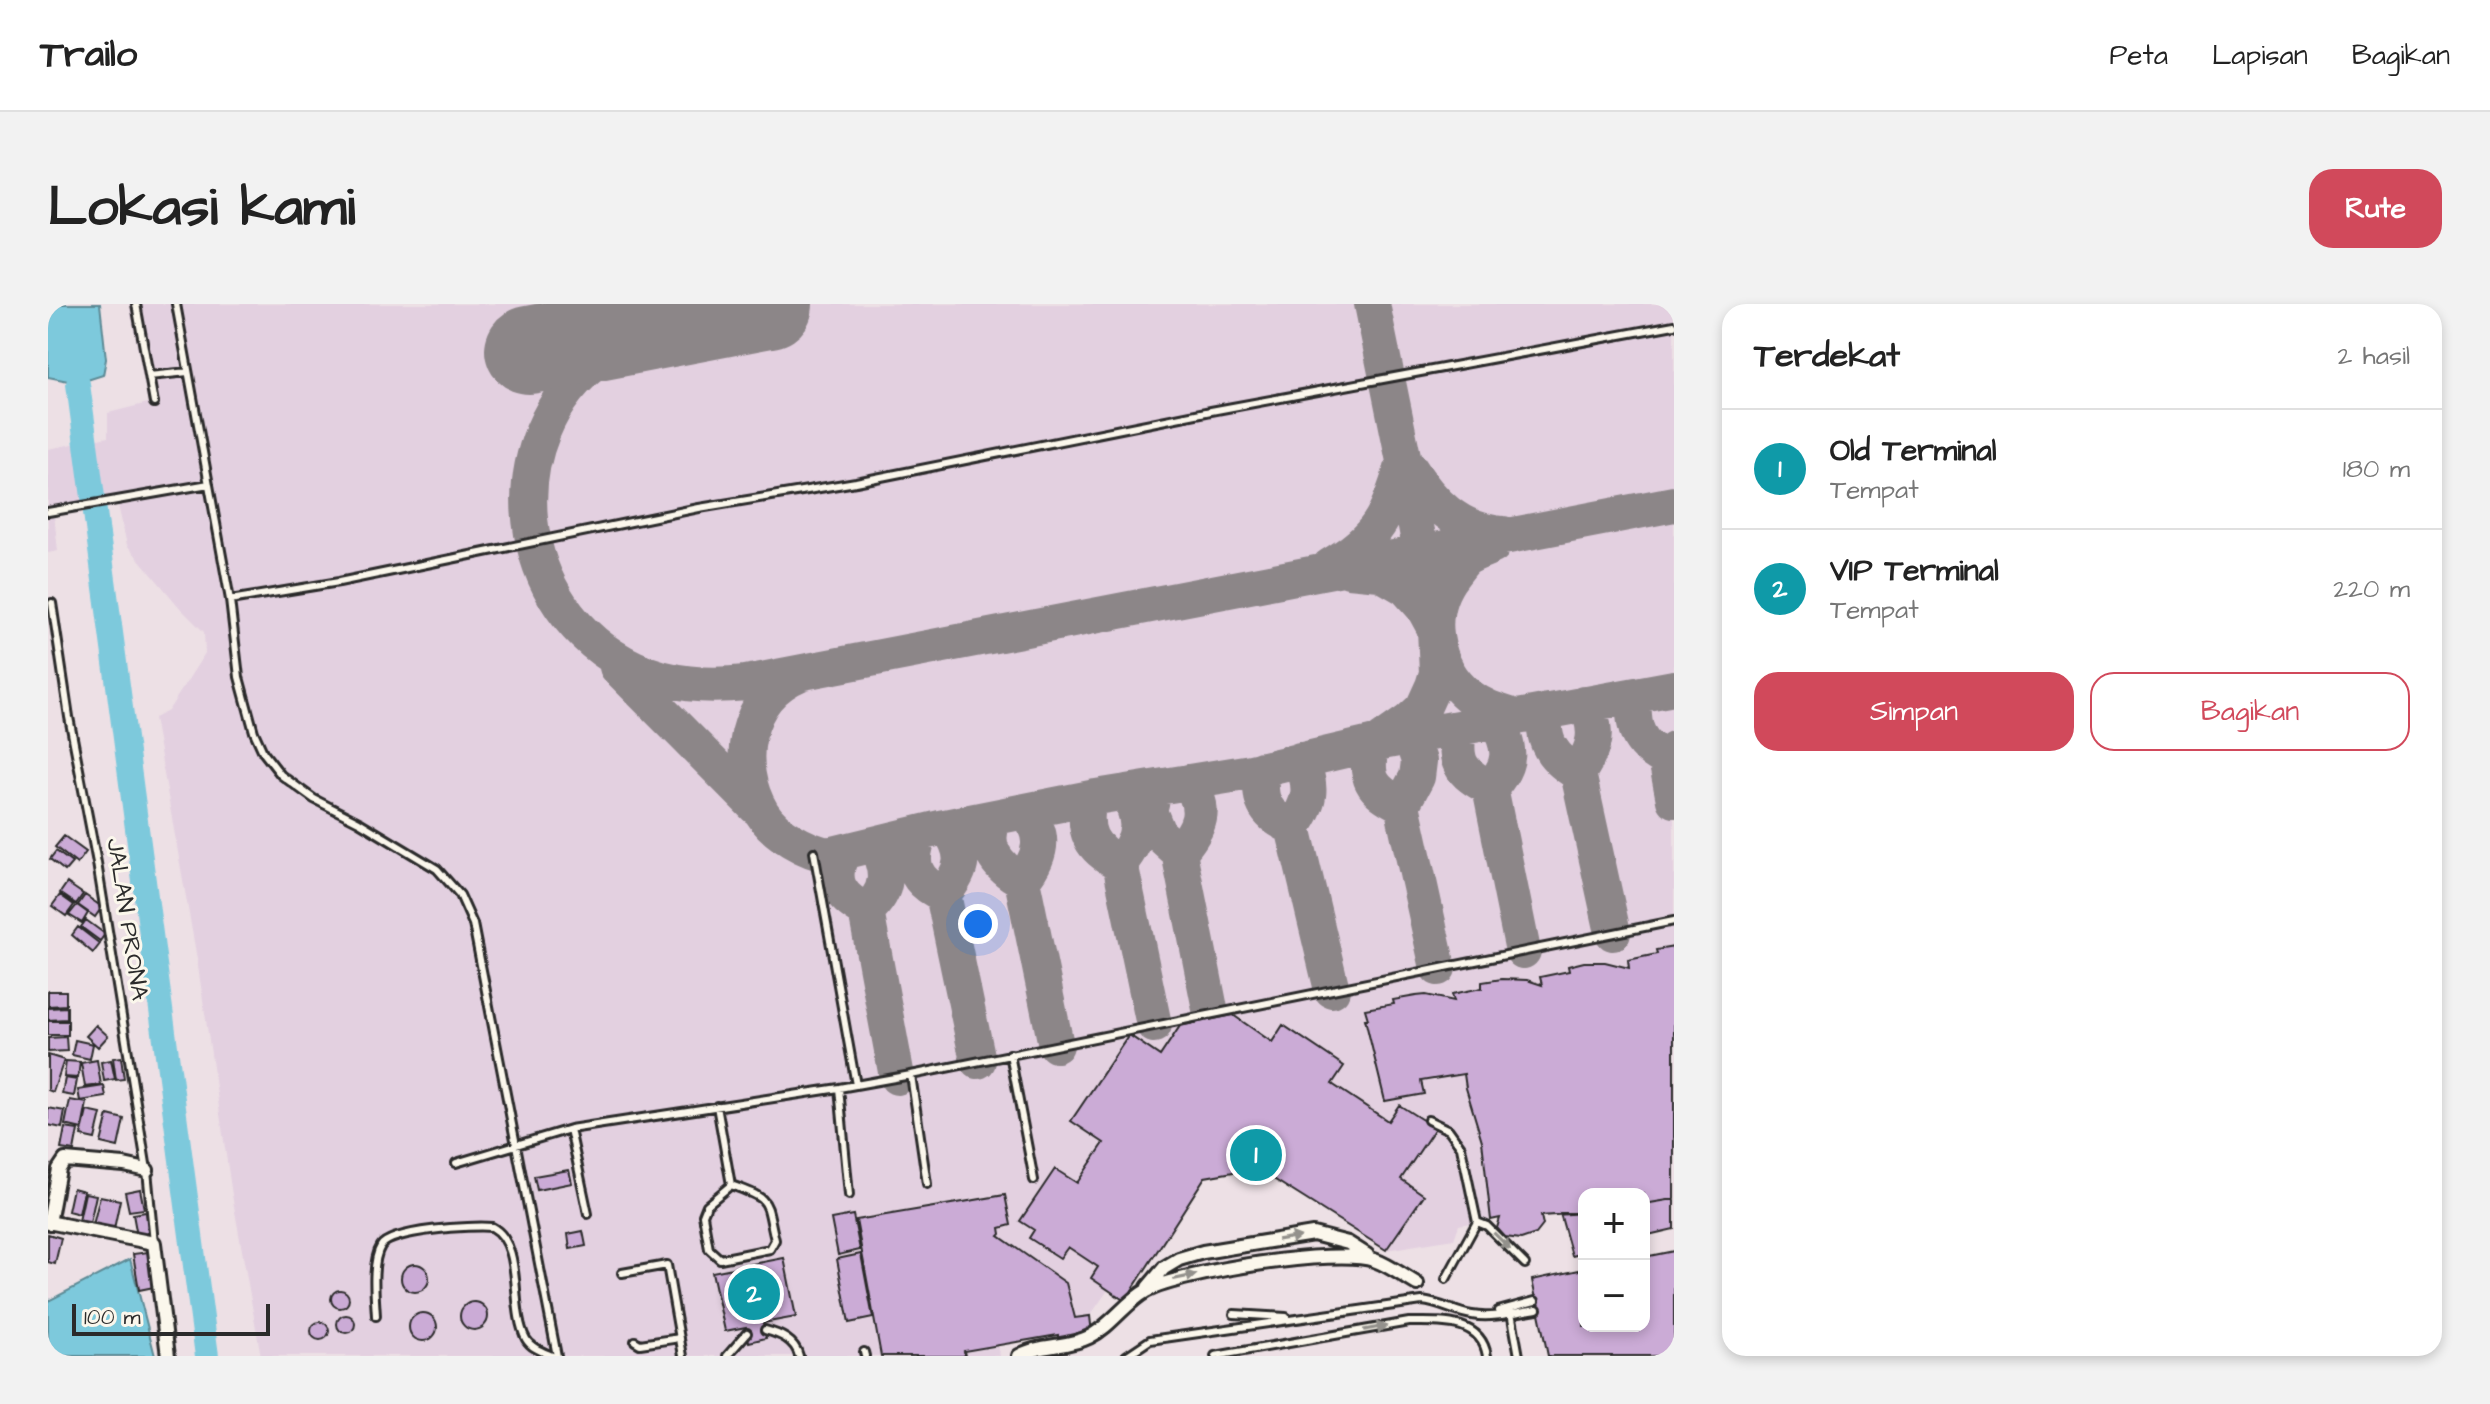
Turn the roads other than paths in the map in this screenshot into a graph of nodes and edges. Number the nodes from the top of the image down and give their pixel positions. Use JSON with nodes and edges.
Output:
{"nodes":[{"id":1,"x":136,"y":304,"type":"edge"},
{"id":2,"x":176,"y":304,"type":"edge"},
{"id":3,"x":1674,"y":325,"type":"edge"},
{"id":4,"x":188,"y":372,"type":"junction"},
{"id":5,"x":149,"y":376,"type":"junction"},
{"id":6,"x":154,"y":403,"type":"dead end"},
{"id":7,"x":209,"y":484,"type":"junction"},
{"id":8,"x":48,"y":512,"type":"edge"},
{"id":9,"x":230,"y":600,"type":"junction"},
{"id":10,"x":52,"y":603,"type":"dead end"},
{"id":11,"x":814,"y":852,"type":"dead end"},
{"id":12,"x":1674,"y":921,"type":"edge"},
{"id":13,"x":1010,"y":1054,"type":"junction"},
{"id":14,"x":911,"y":1075,"type":"junction"},
{"id":15,"x":856,"y":1085,"type":"junction"},
{"id":16,"x":839,"y":1088,"type":"junction"},
{"id":17,"x":717,"y":1106,"type":"junction"},
{"id":18,"x":1428,"y":1120,"type":"dead end"},
{"id":19,"x":570,"y":1129,"type":"junction"},
{"id":20,"x":517,"y":1144,"type":"junction"},
{"id":21,"x":456,"y":1163,"type":"dead end"},
{"id":22,"x":147,"y":1170,"type":"junction"},
{"id":23,"x":1034,"y":1180,"type":"dead end"},
{"id":24,"x":927,"y":1184,"type":"dead end"},
{"id":25,"x":731,"y":1185,"type":"junction"},
{"id":26,"x":849,"y":1195,"type":"dead end"},
{"id":27,"x":588,"y":1214,"type":"dead end"},
{"id":28,"x":48,"y":1222,"type":"edge"},
{"id":29,"x":1477,"y":1222,"type":"junction"},
{"id":30,"x":154,"y":1243,"type":"junction"},
{"id":31,"x":1374,"y":1260,"type":"junction"},
{"id":32,"x":1525,"y":1264,"type":"dead end"},
{"id":33,"x":622,"y":1273,"type":"dead end"},
{"id":34,"x":1446,"y":1279,"type":"dead end"},
{"id":35,"x":1417,"y":1284,"type":"joint"},
{"id":36,"x":1143,"y":1293,"type":"junction"},
{"id":37,"x":1422,"y":1301,"type":"junction"},
{"id":38,"x":1535,"y":1301,"type":"dead end"},
{"id":39,"x":1537,"y":1309,"type":"dead end"},
{"id":40,"x":1511,"y":1312,"type":"junction"},
{"id":41,"x":1234,"y":1314,"type":"dead end"},
{"id":42,"x":376,"y":1316,"type":"dead end"},
{"id":43,"x":1483,"y":1316,"type":"junction"},
{"id":44,"x":1302,"y":1318,"type":"junction"},
{"id":45,"x":765,"y":1330,"type":"dead end"},
{"id":46,"x":747,"y":1333,"type":"dead end"},
{"id":47,"x":680,"y":1338,"type":"junction"},
{"id":48,"x":635,"y":1341,"type":"dead end"},
{"id":49,"x":168,"y":1356,"type":"edge"},
{"id":50,"x":555,"y":1356,"type":"edge"},
{"id":51,"x":683,"y":1356,"type":"edge"},
{"id":52,"x":727,"y":1356,"type":"edge"},
{"id":53,"x":799,"y":1356,"type":"edge"},
{"id":54,"x":1019,"y":1356,"type":"edge"},
{"id":55,"x":1126,"y":1356,"type":"edge"},
{"id":56,"x":1215,"y":1356,"type":"edge"},
{"id":57,"x":1487,"y":1356,"type":"edge"},
{"id":58,"x":1519,"y":1356,"type":"edge"}],
"edges":[{"from":1,"to":5,"type":"lane"},
{"from":2,"to":4,"type":"lane"},
{"from":3,"to":9,"type":"lane"},
{"from":4,"to":5,"type":"lane"},
{"from":4,"to":7,"type":"lane"},
{"from":5,"to":6,"type":"lane"},
{"from":7,"to":8,"type":"lane"},
{"from":7,"to":9,"type":"lane"},
{"from":9,"to":20,"type":"lane"},
{"from":10,"to":22,"type":"lane","name":"JALAN PRONA"},
{"from":11,"to":15,"type":"lane"},
{"from":12,"to":13,"type":"lane"},
{"from":13,"to":14,"type":"lane"},
{"from":13,"to":23,"type":"lane"},
{"from":14,"to":15,"type":"lane"},
{"from":14,"to":24,"type":"lane"},
{"from":15,"to":16,"type":"lane"},
{"from":16,"to":17,"type":"lane"},
{"from":16,"to":26,"type":"lane"},
{"from":17,"to":19,"type":"lane"},
{"from":17,"to":25,"type":"lane"},
{"from":18,"to":29,"type":"lane"},
{"from":19,"to":20,"type":"lane"},
{"from":19,"to":27,"type":"lane"},
{"from":20,"to":21,"type":"lane"},
{"from":20,"to":50,"type":"lane"},
{"from":22,"to":28,"type":"street"},
{"from":22,"to":30,"type":"lane","name":"JALAN PRONA"},
{"from":25,"to":25,"type":"lane"},
{"from":28,"to":30,"type":"street"},
{"from":29,"to":32,"type":"lane","one_way":true},
{"from":29,"to":34,"type":"lane"},
{"from":30,"to":49,"type":"street","name":"JALAN PRONA"},
{"from":31,"to":35,"type":"street"},
{"from":36,"to":31,"type":"street","one_way":true},
{"from":36,"to":31,"type":"street","one_way":true},
{"from":33,"to":47,"type":"lane"},
{"from":35,"to":37,"type":"lane"},
{"from":36,"to":54,"type":"street"},
{"from":37,"to":43,"type":"lane"},
{"from":37,"to":44,"type":"lane"},
{"from":38,"to":43,"type":"lane"},
{"from":39,"to":40,"type":"lane"},
{"from":40,"to":43,"type":"lane"},
{"from":40,"to":58,"type":"lane"},
{"from":41,"to":44,"type":"lane"},
{"from":42,"to":50,"type":"lane"},
{"from":44,"to":55,"type":"lane"},
{"from":45,"to":53,"type":"lane"},
{"from":46,"to":52,"type":"lane"},
{"from":47,"to":48,"type":"lane"},
{"from":47,"to":51,"type":"lane"},
{"from":56,"to":57,"type":"lane","one_way":true}]}
